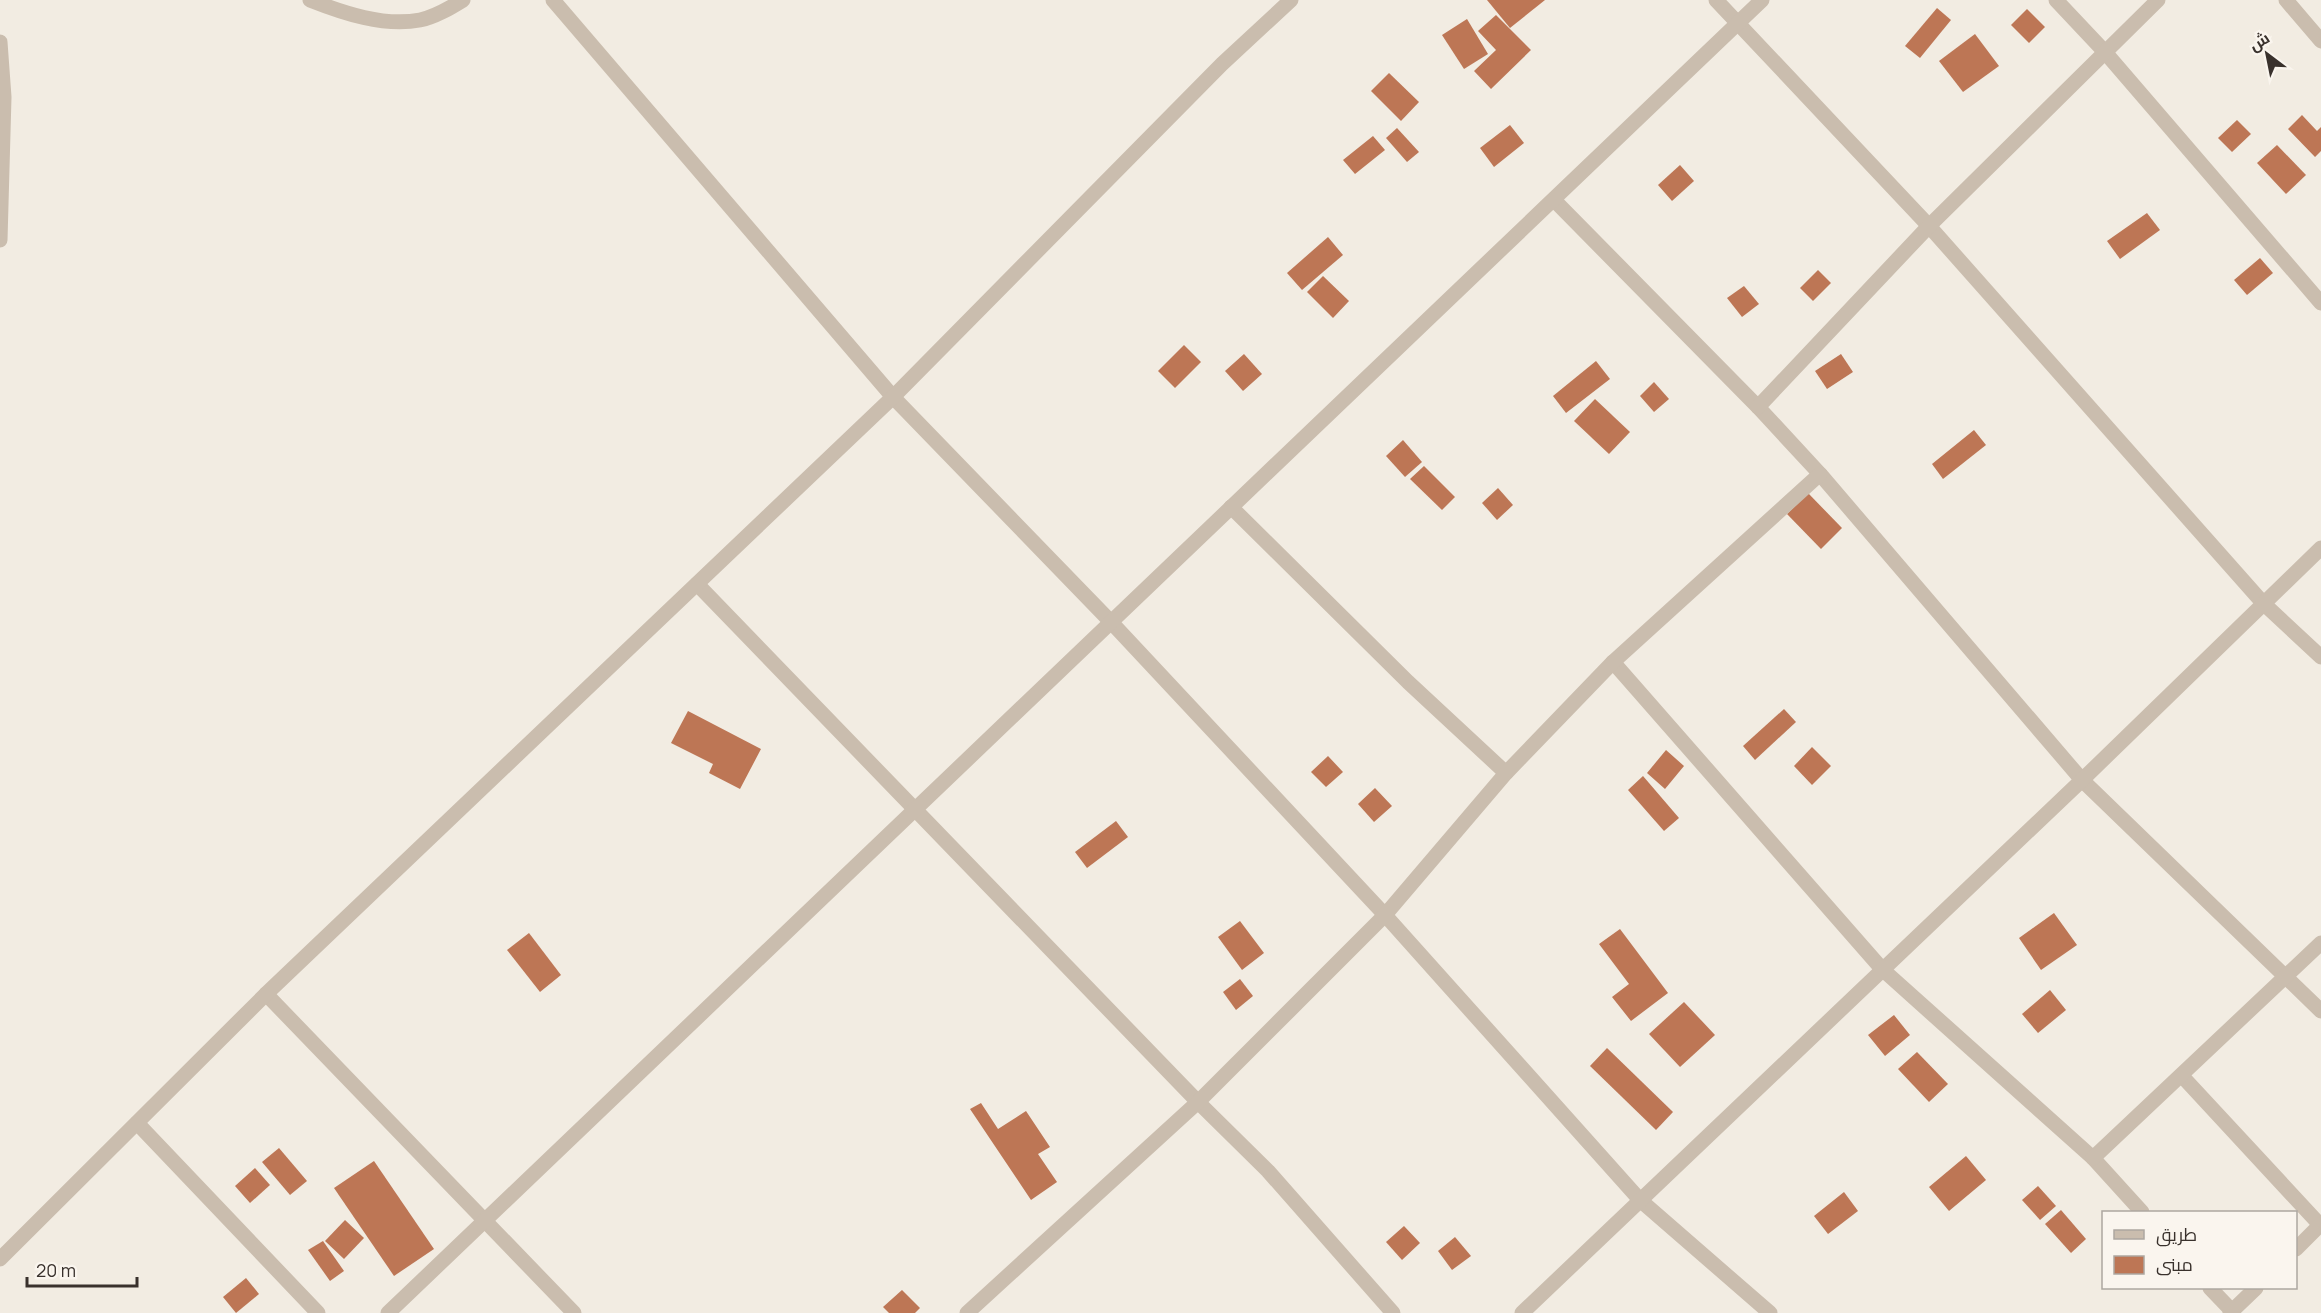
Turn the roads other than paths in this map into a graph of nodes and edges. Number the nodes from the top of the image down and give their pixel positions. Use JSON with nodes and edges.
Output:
{"nodes":[{"id":1,"x":310,"y":0,"type":"edge"},
{"id":2,"x":463,"y":0,"type":"edge"},
{"id":3,"x":552,"y":0,"type":"edge"},
{"id":4,"x":1291,"y":0,"type":"edge"},
{"id":5,"x":1716,"y":0,"type":"edge"},
{"id":6,"x":1761,"y":0,"type":"edge"},
{"id":7,"x":2056,"y":0,"type":"edge"},
{"id":8,"x":2158,"y":0,"type":"edge"},
{"id":9,"x":2286,"y":0,"type":"edge"},
{"id":10,"x":1737,"y":22,"type":"junction"},
{"id":11,"x":2321,"y":41,"type":"edge"},
{"id":12,"x":0,"y":42,"type":"edge"},
{"id":13,"x":2104,"y":51,"type":"junction"},
{"id":14,"x":1554,"y":200,"type":"junction"},
{"id":15,"x":1929,"y":226,"type":"junction"},
{"id":16,"x":0,"y":240,"type":"edge"},
{"id":17,"x":2321,"y":303,"type":"edge"},
{"id":18,"x":893,"y":396,"type":"junction"},
{"id":19,"x":1758,"y":407,"type":"junction"},
{"id":20,"x":1820,"y":474,"type":"junction"},
{"id":21,"x":1231,"y":507,"type":"junction"},
{"id":22,"x":2321,"y":548,"type":"edge"},
{"id":23,"x":697,"y":584,"type":"junction"},
{"id":24,"x":2263,"y":603,"type":"junction"},
{"id":25,"x":1111,"y":622,"type":"junction"},
{"id":26,"x":2321,"y":657,"type":"edge"},
{"id":27,"x":1613,"y":662,"type":"junction"},
{"id":28,"x":1506,"y":773,"type":"junction"},
{"id":29,"x":2082,"y":780,"type":"junction"},
{"id":30,"x":914,"y":810,"type":"junction"},
{"id":31,"x":1386,"y":915,"type":"junction"},
{"id":32,"x":2321,"y":943,"type":"edge"},
{"id":33,"x":1882,"y":969,"type":"junction"},
{"id":34,"x":2287,"y":976,"type":"junction"},
{"id":35,"x":266,"y":994,"type":"junction"},
{"id":36,"x":2321,"y":1011,"type":"edge"},
{"id":37,"x":2182,"y":1076,"type":"junction"},
{"id":38,"x":1198,"y":1102,"type":"junction"},
{"id":39,"x":137,"y":1123,"type":"junction"},
{"id":40,"x":2093,"y":1158,"type":"junction"},
{"id":41,"x":1640,"y":1200,"type":"junction"},
{"id":42,"x":2141,"y":1211,"type":"edge"},
{"id":43,"x":485,"y":1220,"type":"junction"},
{"id":44,"x":2320,"y":1226,"type":"edge"},
{"id":45,"x":2297,"y":1247,"type":"edge"},
{"id":46,"x":0,"y":1259,"type":"edge"},
{"id":47,"x":2212,"y":1289,"type":"edge"},
{"id":48,"x":2254,"y":1289,"type":"edge"},
{"id":49,"x":2231,"y":1312,"type":"edge"},
{"id":50,"x":318,"y":1313,"type":"edge"},
{"id":51,"x":388,"y":1313,"type":"edge"},
{"id":52,"x":574,"y":1313,"type":"edge"},
{"id":53,"x":967,"y":1313,"type":"edge"},
{"id":54,"x":1393,"y":1313,"type":"edge"},
{"id":55,"x":1522,"y":1313,"type":"edge"},
{"id":56,"x":1770,"y":1313,"type":"edge"}],
"edges":[{"from":1,"to":2,"type":"street"},
{"from":3,"to":18,"type":"street"},
{"from":4,"to":18,"type":"street"},
{"from":5,"to":10,"type":"street"},
{"from":6,"to":10,"type":"street"},
{"from":7,"to":13,"type":"street"},
{"from":8,"to":13,"type":"street"},
{"from":9,"to":11,"type":"street"},
{"from":10,"to":14,"type":"street"},
{"from":10,"to":15,"type":"street"},
{"from":12,"to":16,"type":"street"},
{"from":13,"to":15,"type":"street"},
{"from":13,"to":17,"type":"street"},
{"from":14,"to":19,"type":"street"},
{"from":14,"to":21,"type":"street"},
{"from":15,"to":19,"type":"street"},
{"from":15,"to":24,"type":"street"},
{"from":18,"to":23,"type":"street"},
{"from":18,"to":25,"type":"street"},
{"from":19,"to":20,"type":"street"},
{"from":20,"to":27,"type":"street"},
{"from":20,"to":29,"type":"street"},
{"from":21,"to":25,"type":"street"},
{"from":21,"to":28,"type":"street"},
{"from":22,"to":24,"type":"street"},
{"from":23,"to":30,"type":"street"},
{"from":23,"to":35,"type":"street"},
{"from":24,"to":26,"type":"street"},
{"from":24,"to":29,"type":"street"},
{"from":25,"to":30,"type":"street"},
{"from":25,"to":31,"type":"street"},
{"from":27,"to":28,"type":"street"},
{"from":27,"to":33,"type":"street"},
{"from":28,"to":31,"type":"street"},
{"from":29,"to":33,"type":"street"},
{"from":29,"to":34,"type":"street"},
{"from":30,"to":38,"type":"street"},
{"from":30,"to":43,"type":"street"},
{"from":31,"to":38,"type":"street"},
{"from":31,"to":41,"type":"street"},
{"from":32,"to":34,"type":"street"},
{"from":33,"to":40,"type":"street"},
{"from":33,"to":41,"type":"street"},
{"from":34,"to":36,"type":"street"},
{"from":34,"to":37,"type":"street"},
{"from":35,"to":39,"type":"street"},
{"from":35,"to":43,"type":"street"},
{"from":37,"to":40,"type":"street"},
{"from":37,"to":44,"type":"street"},
{"from":38,"to":53,"type":"street"},
{"from":38,"to":54,"type":"street"},
{"from":39,"to":46,"type":"street"},
{"from":39,"to":50,"type":"street"},
{"from":40,"to":42,"type":"street"},
{"from":41,"to":55,"type":"street"},
{"from":41,"to":56,"type":"street"},
{"from":43,"to":51,"type":"street"},
{"from":43,"to":52,"type":"street"},
{"from":44,"to":45,"type":"street"},
{"from":47,"to":49,"type":"street"},
{"from":48,"to":49,"type":"street"}]}
